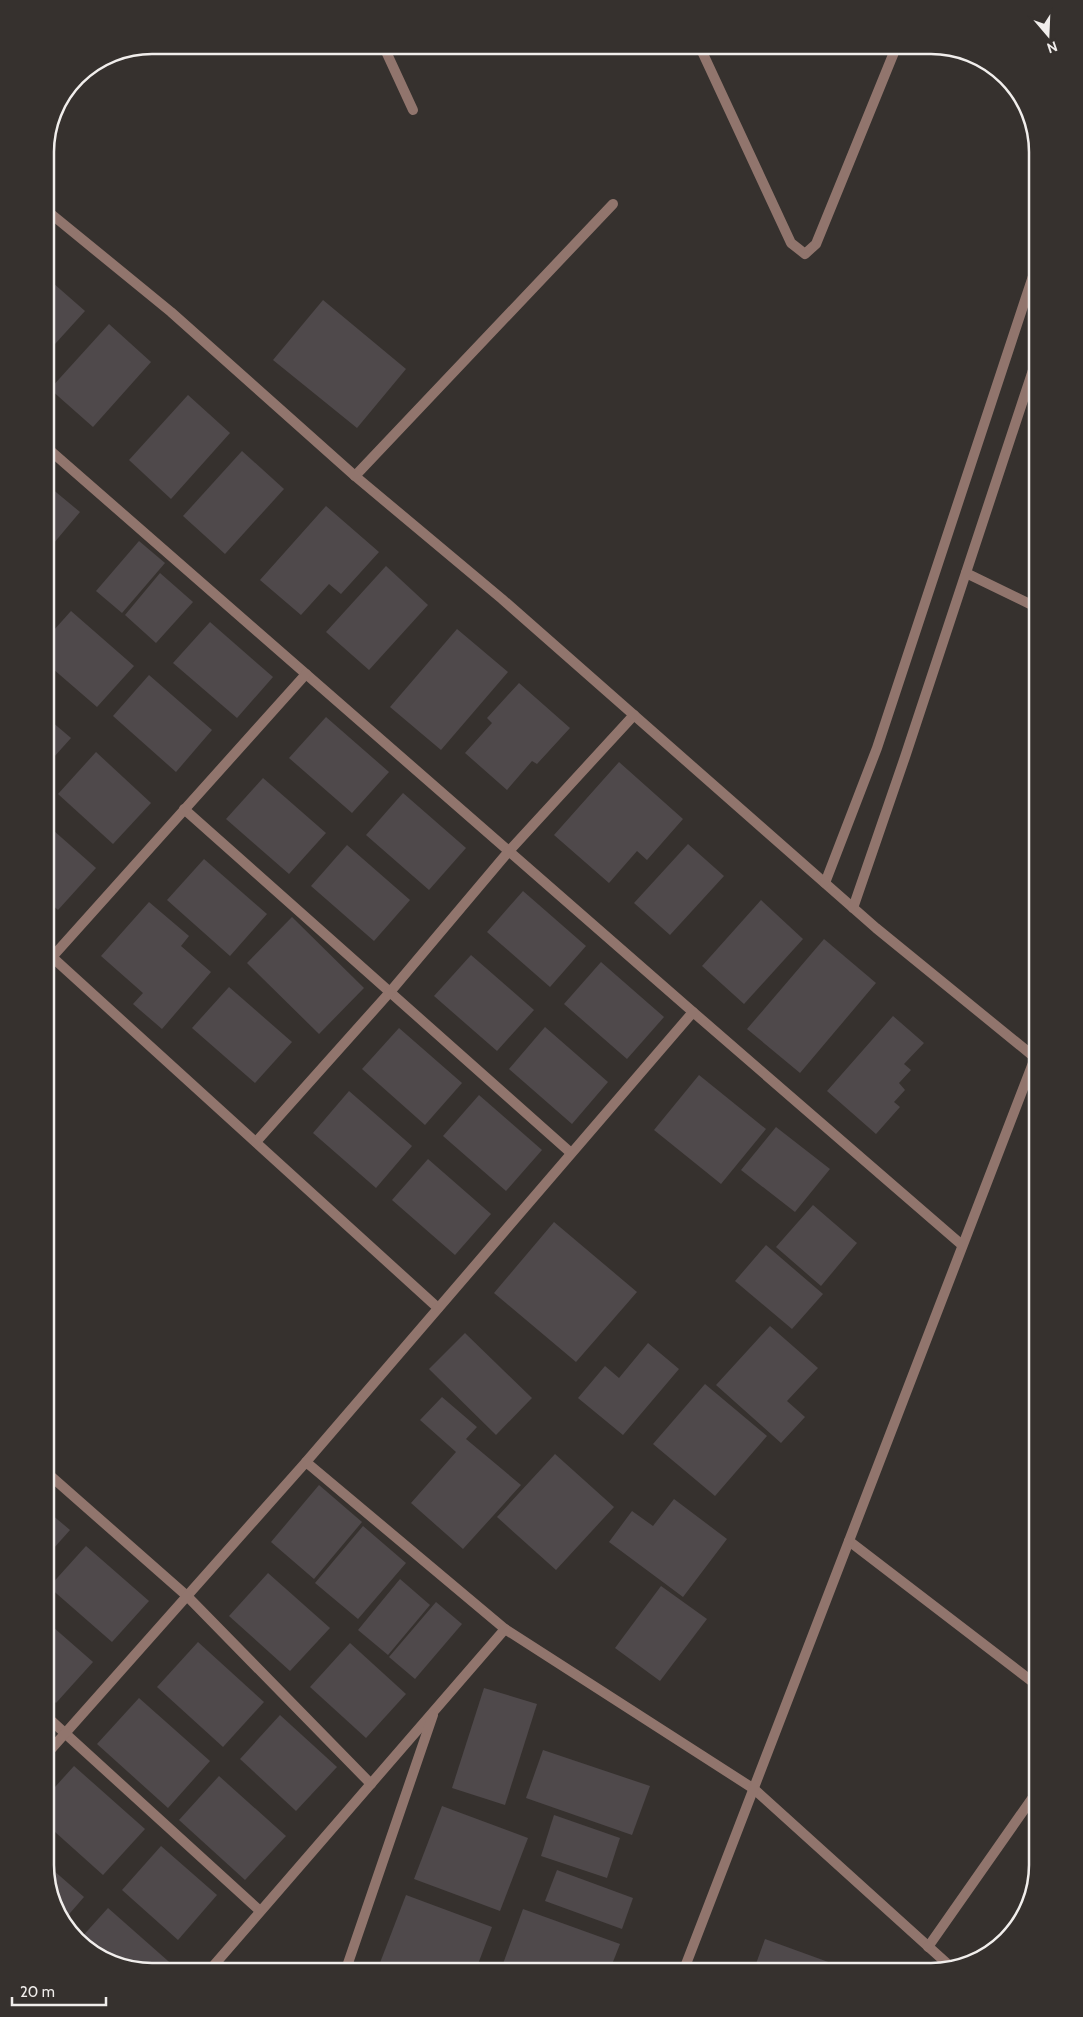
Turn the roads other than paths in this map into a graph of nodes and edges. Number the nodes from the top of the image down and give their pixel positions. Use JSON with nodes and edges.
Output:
{"nodes":[{"id":1,"x":387,"y":54,"type":"edge"},
{"id":2,"x":702,"y":54,"type":"edge"},
{"id":3,"x":893,"y":54,"type":"edge"},
{"id":4,"x":413,"y":110,"type":"dead end"},
{"id":5,"x":612,"y":204,"type":"dead end"},
{"id":6,"x":54,"y":216,"type":"edge"},
{"id":7,"x":1029,"y":288,"type":"edge"},
{"id":8,"x":1029,"y":381,"type":"edge"},
{"id":9,"x":54,"y":454,"type":"edge"},
{"id":10,"x":355,"y":476,"type":"junction"},
{"id":11,"x":966,"y":573,"type":"junction"},
{"id":12,"x":1029,"y":604,"type":"edge"},
{"id":13,"x":306,"y":674,"type":"junction"},
{"id":14,"x":634,"y":715,"type":"junction"},
{"id":15,"x":184,"y":809,"type":"junction"},
{"id":16,"x":509,"y":851,"type":"junction"},
{"id":17,"x":824,"y":883,"type":"junction"},
{"id":18,"x":853,"y":908,"type":"junction"},
{"id":19,"x":54,"y":955,"type":"edge"},
{"id":20,"x":54,"y":959,"type":"edge"},
{"id":21,"x":390,"y":992,"type":"junction"},
{"id":22,"x":693,"y":1012,"type":"junction"},
{"id":23,"x":1029,"y":1050,"type":"edge"},
{"id":24,"x":1029,"y":1076,"type":"edge"},
{"id":25,"x":256,"y":1142,"type":"junction"},
{"id":26,"x":571,"y":1153,"type":"junction"},
{"id":27,"x":962,"y":1245,"type":"junction"},
{"id":28,"x":438,"y":1308,"type":"junction"},
{"id":29,"x":306,"y":1462,"type":"junction"},
{"id":30,"x":54,"y":1479,"type":"edge"},
{"id":31,"x":849,"y":1541,"type":"junction"},
{"id":32,"x":187,"y":1596,"type":"junction"},
{"id":33,"x":505,"y":1629,"type":"junction"},
{"id":34,"x":1029,"y":1679,"type":"edge"},
{"id":35,"x":435,"y":1709,"type":"junction"},
{"id":36,"x":54,"y":1723,"type":"edge"},
{"id":37,"x":66,"y":1733,"type":"junction"},
{"id":38,"x":54,"y":1746,"type":"edge"},
{"id":39,"x":371,"y":1784,"type":"junction"},
{"id":40,"x":754,"y":1789,"type":"junction"},
{"id":41,"x":1029,"y":1803,"type":"edge"},
{"id":42,"x":260,"y":1911,"type":"junction"},
{"id":43,"x":928,"y":1946,"type":"junction"},
{"id":44,"x":945,"y":1962,"type":"edge"},
{"id":45,"x":216,"y":1963,"type":"edge"},
{"id":46,"x":348,"y":1963,"type":"edge"},
{"id":47,"x":686,"y":1963,"type":"edge"}],
"edges":[{"from":1,"to":4,"type":"street"},
{"from":2,"to":3,"type":"street"},
{"from":5,"to":10,"type":"street"},
{"from":6,"to":10,"type":"street"},
{"from":7,"to":17,"type":"street"},
{"from":8,"to":11,"type":"street"},
{"from":9,"to":13,"type":"street"},
{"from":10,"to":14,"type":"street"},
{"from":11,"to":12,"type":"street"},
{"from":11,"to":18,"type":"street"},
{"from":13,"to":15,"type":"street"},
{"from":13,"to":16,"type":"street"},
{"from":14,"to":16,"type":"street"},
{"from":14,"to":17,"type":"street"},
{"from":15,"to":19,"type":"street"},
{"from":15,"to":21,"type":"street"},
{"from":16,"to":21,"type":"street"},
{"from":16,"to":22,"type":"street"},
{"from":17,"to":18,"type":"street"},
{"from":18,"to":23,"type":"street"},
{"from":20,"to":25,"type":"street"},
{"from":21,"to":25,"type":"street"},
{"from":21,"to":26,"type":"street"},
{"from":22,"to":26,"type":"street"},
{"from":22,"to":27,"type":"street"},
{"from":24,"to":27,"type":"street"},
{"from":25,"to":28,"type":"street"},
{"from":26,"to":28,"type":"street"},
{"from":27,"to":31,"type":"street"},
{"from":28,"to":29,"type":"street"},
{"from":29,"to":32,"type":"street"},
{"from":29,"to":33,"type":"street"},
{"from":30,"to":32,"type":"street"},
{"from":31,"to":34,"type":"street"},
{"from":31,"to":40,"type":"street"},
{"from":32,"to":37,"type":"street"},
{"from":32,"to":39,"type":"street"},
{"from":33,"to":35,"type":"street"},
{"from":33,"to":40,"type":"street"},
{"from":35,"to":39,"type":"street"},
{"from":35,"to":46,"type":"street"},
{"from":36,"to":37,"type":"street"},
{"from":37,"to":38,"type":"street"},
{"from":37,"to":42,"type":"street"},
{"from":39,"to":42,"type":"street"},
{"from":40,"to":43,"type":"street"},
{"from":40,"to":47,"type":"street"},
{"from":41,"to":43,"type":"street"},
{"from":42,"to":45,"type":"street"},
{"from":43,"to":44,"type":"street"}]}
